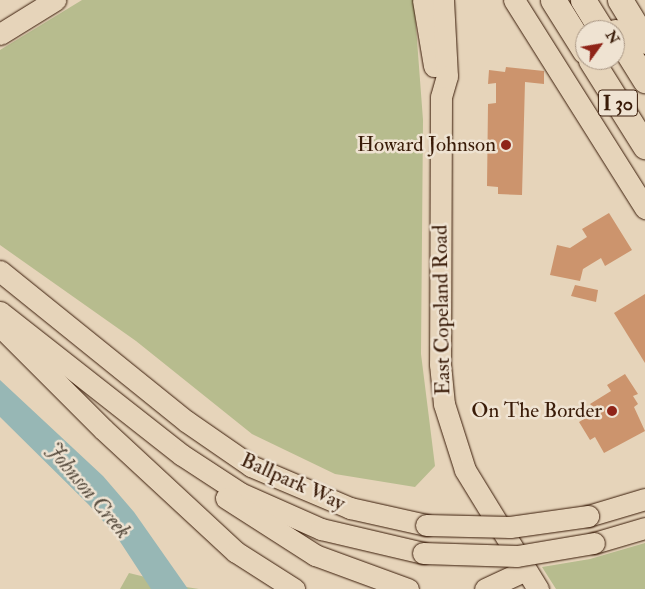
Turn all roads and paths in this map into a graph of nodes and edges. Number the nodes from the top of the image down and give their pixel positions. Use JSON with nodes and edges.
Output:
{"nodes":[{"id":1,"x":55,"y":0,"type":"edge"},
{"id":2,"x":423,"y":0,"type":"edge"},
{"id":3,"x":443,"y":0,"type":"edge"},
{"id":4,"x":514,"y":0,"type":"edge"},
{"id":5,"x":553,"y":0,"type":"edge"},
{"id":6,"x":583,"y":0,"type":"edge"},
{"id":7,"x":595,"y":0,"type":"edge"},
{"id":8,"x":620,"y":0,"type":"edge"},
{"id":9,"x":596,"y":20,"type":"edge"},
{"id":10,"x":607,"y":20,"type":"edge"},
{"id":11,"x":0,"y":34,"type":"edge"},
{"id":12,"x":575,"y":35,"type":"edge"},
{"id":13,"x":645,"y":41,"type":"edge"},
{"id":14,"x":625,"y":48,"type":"edge"},
{"id":15,"x":625,"y":66,"type":"edge"},
{"id":16,"x":596,"y":70,"type":"edge"},
{"id":17,"x":645,"y":80,"type":"edge"},
{"id":18,"x":441,"y":97,"type":"junction"},
{"id":19,"x":645,"y":98,"type":"edge"},
{"id":20,"x":645,"y":146,"type":"edge"},
{"id":21,"x":645,"y":208,"type":"edge"},
{"id":22,"x":0,"y":271,"type":"edge"},
{"id":23,"x":0,"y":312,"type":"edge"},
{"id":24,"x":0,"y":326,"type":"edge"},
{"id":25,"x":111,"y":401,"type":"junction"},
{"id":26,"x":645,"y":499,"type":"edge"},
{"id":27,"x":645,"y":528,"type":"edge"},
{"id":28,"x":526,"y":570,"type":"junction"},
{"id":29,"x":294,"y":589,"type":"edge"},
{"id":30,"x":408,"y":589,"type":"edge"},
{"id":31,"x":485,"y":589,"type":"edge"},
{"id":32,"x":538,"y":589,"type":"edge"}],
"edges":[{"from":1,"to":11,"type":"main road"},
{"from":2,"to":18,"type":"main road","name":"East Copeland Road"},
{"from":3,"to":18,"type":"main road","name":"East Copeland Road"},
{"from":4,"to":21,"type":"main road"},
{"from":5,"to":12,"type":"highway"},
{"from":6,"to":9,"type":"highway"},
{"from":7,"to":10,"type":"highway"},
{"from":8,"to":13,"type":"highway"},
{"from":14,"to":17,"type":"highway"},
{"from":15,"to":19,"type":"highway","number":"I 30"},
{"from":16,"to":20,"type":"highway","number":"I 30"},
{"from":18,"to":28,"type":"main road","name":"East Copeland Road"},
{"from":22,"to":26,"type":"main road","name":"Ballpark Way","bridge":true},
{"from":23,"to":25,"type":"main road","name":"Ballpark Way"},
{"from":24,"to":29,"type":"main road"},
{"from":25,"to":27,"type":"main road","name":"Ballpark Way","bridge":true},
{"from":25,"to":30,"type":"main road"},
{"from":28,"to":31,"type":"main road"},
{"from":28,"to":32,"type":"main road","name":"East Copeland Road"}]}
